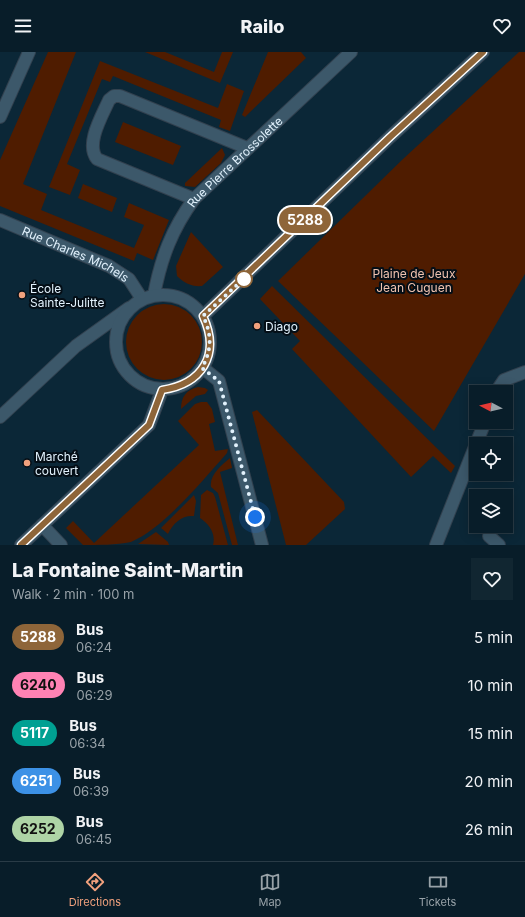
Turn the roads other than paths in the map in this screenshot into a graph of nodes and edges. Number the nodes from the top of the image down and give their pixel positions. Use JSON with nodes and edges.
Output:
{"nodes":[{"id":1,"x":29,"y":52,"type":"edge"},
{"id":2,"x":351,"y":52,"type":"edge"},
{"id":3,"x":483,"y":52,"type":"edge"},
{"id":4,"x":0,"y":117,"type":"edge"},
{"id":5,"x":246,"y":148,"type":"junction"},
{"id":6,"x":194,"y":199,"type":"junction"},
{"id":7,"x":0,"y":220,"type":"edge"},
{"id":8,"x":154,"y":295,"type":"junction"},
{"id":9,"x":142,"y":299,"type":"junction"},
{"id":10,"x":129,"y":308,"type":"junction"},
{"id":11,"x":203,"y":316,"type":"junction"},
{"id":12,"x":202,"y":368,"type":"junction"},
{"id":13,"x":525,"y":372,"type":"edge"},
{"id":14,"x":501,"y":385,"type":"edge"},
{"id":15,"x":162,"y":390,"type":"junction"},
{"id":16,"x":0,"y":417,"type":"edge"},
{"id":17,"x":469,"y":462,"type":"edge"},
{"id":18,"x":42,"y":525,"type":"junction"},
{"id":19,"x":489,"y":536,"type":"dead end"},
{"id":20,"x":21,"y":545,"type":"edge"},
{"id":21,"x":62,"y":545,"type":"edge"},
{"id":22,"x":262,"y":545,"type":"edge"},
{"id":23,"x":436,"y":545,"type":"edge"},
{"id":24,"x":499,"y":545,"type":"edge"}],
"edges":[{"from":1,"to":4,"type":"street"},
{"from":2,"to":5,"type":"street","name":"Rue Pierre Brossolette"},
{"from":3,"to":11,"type":"street"},
{"from":5,"to":6,"type":"street","name":"Rue Pierre Brossolette"},
{"from":5,"to":6,"type":"street"},
{"from":6,"to":8,"type":"street","name":"Rue Pierre Brossolette"},
{"from":7,"to":9,"type":"street","name":"Rue Charles Michels"},
{"from":8,"to":9,"type":"street"},
{"from":8,"to":11,"type":"street"},
{"from":9,"to":10,"type":"street"},
{"from":10,"to":15,"type":"street"},
{"from":10,"to":16,"type":"street"},
{"from":11,"to":12,"type":"street"},
{"from":12,"to":15,"type":"street"},
{"from":12,"to":22,"type":"street"},
{"from":13,"to":14,"type":"street"},
{"from":15,"to":18,"type":"street"},
{"from":17,"to":23,"type":"street"},
{"from":18,"to":20,"type":"street"},
{"from":18,"to":21,"type":"street"},
{"from":19,"to":24,"type":"street"}]}
